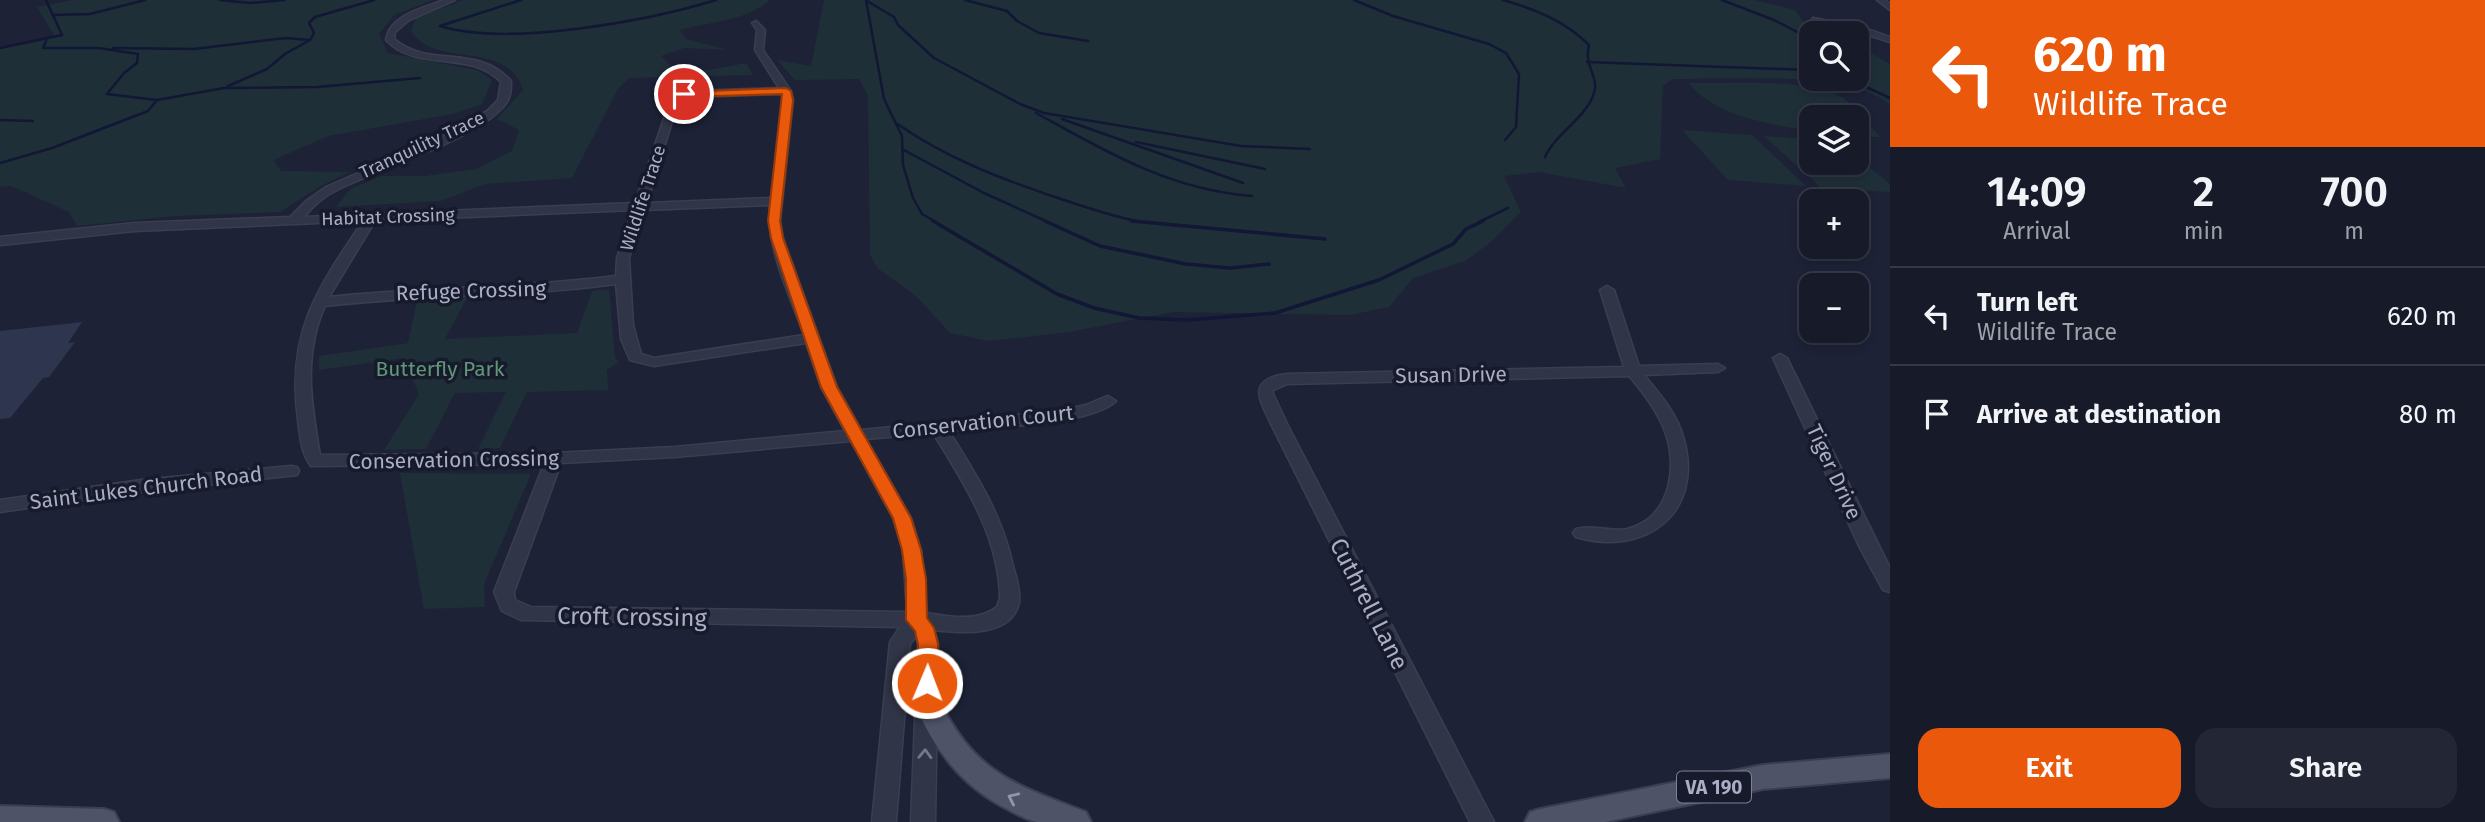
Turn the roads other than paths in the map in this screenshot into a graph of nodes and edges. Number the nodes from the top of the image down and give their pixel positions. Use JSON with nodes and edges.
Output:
{"nodes":[{"id":1,"x":451,"y":0,"type":"edge"},
{"id":2,"x":1881,"y":0,"type":"edge"},
{"id":3,"x":1890,"y":8,"type":"edge"},
{"id":4,"x":1813,"y":20,"type":"dead end"},
{"id":5,"x":1818,"y":21,"type":"edge"},
{"id":6,"x":756,"y":23,"type":"dead end"},
{"id":7,"x":1890,"y":28,"type":"edge"},
{"id":8,"x":1869,"y":29,"type":"edge"},
{"id":9,"x":1869,"y":33,"type":"edge"},
{"id":10,"x":1890,"y":40,"type":"edge"},
{"id":11,"x":786,"y":91,"type":"junction"},
{"id":12,"x":777,"y":201,"type":"junction"},
{"id":13,"x":640,"y":207,"type":"junction"},
{"id":14,"x":371,"y":218,"type":"junction"},
{"id":15,"x":293,"y":221,"type":"junction"},
{"id":16,"x":0,"y":241,"type":"edge"},
{"id":17,"x":623,"y":279,"type":"junction"},
{"id":18,"x":1607,"y":290,"type":"dead end"},
{"id":19,"x":320,"y":302,"type":"junction"},
{"id":20,"x":810,"y":338,"type":"junction"},
{"id":21,"x":1780,"y":358,"type":"dead end"},
{"id":22,"x":1718,"y":368,"type":"dead end"},
{"id":23,"x":1633,"y":371,"type":"junction"},
{"id":24,"x":1269,"y":384,"type":"joint"},
{"id":25,"x":1108,"y":401,"type":"dead end"},
{"id":26,"x":938,"y":427,"type":"junction"},
{"id":27,"x":855,"y":435,"type":"junction"},
{"id":28,"x":554,"y":458,"type":"junction"},
{"id":29,"x":292,"y":471,"type":"dead end"},
{"id":30,"x":0,"y":506,"type":"edge"},
{"id":31,"x":1582,"y":533,"type":"dead end"},
{"id":32,"x":1890,"y":585,"type":"edge"},
{"id":33,"x":916,"y":620,"type":"junction"},
{"id":34,"x":926,"y":703,"type":"junction"},
{"id":35,"x":1890,"y":766,"type":"edge"},
{"id":36,"x":0,"y":819,"type":"edge"},
{"id":37,"x":104,"y":822,"type":"edge"},
{"id":38,"x":884,"y":822,"type":"edge"},
{"id":39,"x":923,"y":822,"type":"edge"},
{"id":40,"x":1076,"y":822,"type":"edge"},
{"id":41,"x":1482,"y":822,"type":"edge"},
{"id":42,"x":1540,"y":822,"type":"edge"}],
"edges":[{"from":1,"to":15,"type":"street","name":"Tranquility Trace"},
{"from":2,"to":3,"type":"street"},
{"from":4,"to":5,"type":"street"},
{"from":6,"to":11,"type":"street"},
{"from":7,"to":8,"type":"street"},
{"from":9,"to":10,"type":"street"},
{"from":11,"to":12,"type":"street"},
{"from":11,"to":13,"type":"street","name":"Wildlife Trace"},
{"from":12,"to":13,"type":"street","name":"Habitat Crossing"},
{"from":12,"to":20,"type":"street"},
{"from":13,"to":14,"type":"street","name":"Habitat Crossing"},
{"from":13,"to":17,"type":"street","name":"Wildlife Trace"},
{"from":14,"to":15,"type":"street","name":"Habitat Crossing"},
{"from":14,"to":19,"type":"street","name":"Conservation Crossing"},
{"from":15,"to":16,"type":"street","name":"Habitat Crossing"},
{"from":17,"to":19,"type":"street","name":"Refuge Crossing"},
{"from":17,"to":20,"type":"street","name":"Wildlife Trace"},
{"from":18,"to":23,"type":"street"},
{"from":19,"to":28,"type":"street","name":"Conservation Crossing"},
{"from":20,"to":27,"type":"street"},
{"from":21,"to":32,"type":"street","name":"Tiger Drive"},
{"from":22,"to":23,"type":"street","name":"Susan Drive"},
{"from":23,"to":24,"type":"street","name":"Susan Drive"},
{"from":23,"to":31,"type":"street"},
{"from":24,"to":41,"type":"street","name":"Cuthrell Lane"},
{"from":25,"to":26,"type":"street","name":"Conservation Court"},
{"from":26,"to":27,"type":"street","name":"Conservation Court"},
{"from":26,"to":33,"type":"street"},
{"from":27,"to":28,"type":"street","name":"Conservation Crossing"},
{"from":27,"to":33,"type":"street"},
{"from":28,"to":33,"type":"street","name":"Croft Crossing"},
{"from":29,"to":30,"type":"street","name":"Saint Lukes Church Road"},
{"from":33,"to":34,"type":"street"},
{"from":33,"to":38,"type":"street"},
{"from":39,"to":34,"type":"street","one_way":true},
{"from":40,"to":34,"type":"main road","one_way":true},
{"from":35,"to":42,"type":"main road","number":"VA 190"},
{"from":36,"to":37,"type":"main road"}]}
